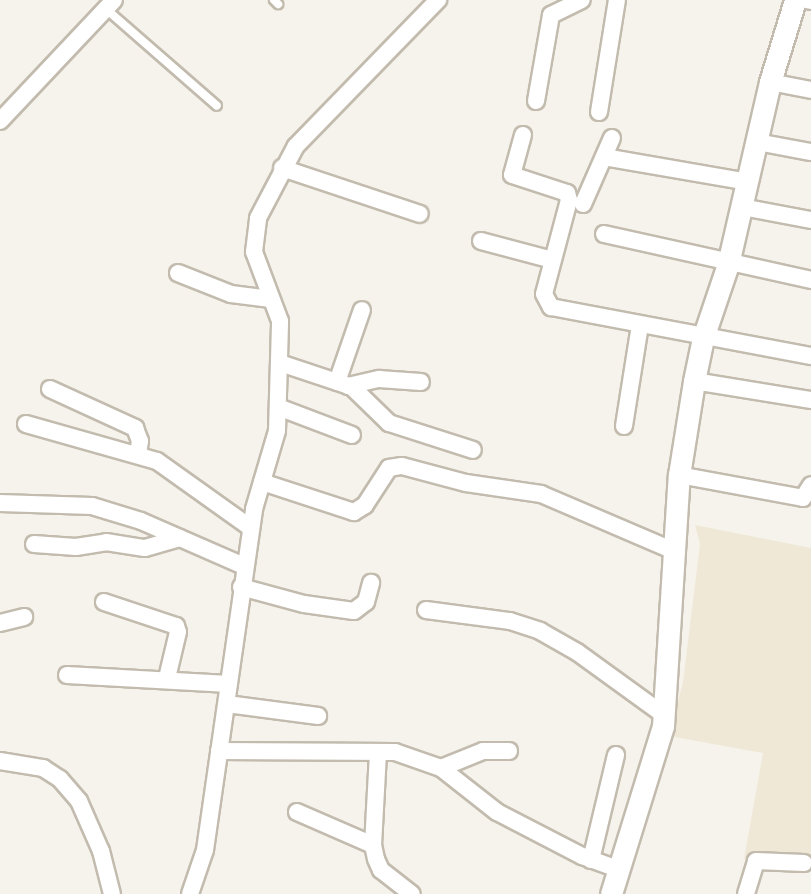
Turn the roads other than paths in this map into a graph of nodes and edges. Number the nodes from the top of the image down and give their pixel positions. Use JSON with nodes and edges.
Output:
{"nodes":[{"id":1,"x":438,"y":0,"type":"edge"},
{"id":2,"x":582,"y":0,"type":"edge"},
{"id":3,"x":617,"y":0,"type":"edge"},
{"id":4,"x":795,"y":0,"type":"edge"},
{"id":5,"x":806,"y":0,"type":"edge"},
{"id":6,"x":811,"y":1,"type":"edge"},
{"id":7,"x":110,"y":4,"type":"edge"},
{"id":8,"x":770,"y":82,"type":"junction"},
{"id":9,"x":811,"y":90,"type":"edge"},
{"id":10,"x":536,"y":101,"type":"dead end"},
{"id":11,"x":217,"y":106,"type":"dead end"},
{"id":12,"x":599,"y":112,"type":"dead end"},
{"id":13,"x":0,"y":121,"type":"edge"},
{"id":14,"x":523,"y":135,"type":"dead end"},
{"id":15,"x":612,"y":138,"type":"dead end"},
{"id":16,"x":757,"y":142,"type":"junction"},
{"id":17,"x":811,"y":152,"type":"edge"},
{"id":18,"x":604,"y":157,"type":"junction"},
{"id":19,"x":282,"y":168,"type":"junction"},
{"id":20,"x":748,"y":182,"type":"junction"},
{"id":21,"x":583,"y":204,"type":"dead end"},
{"id":22,"x":742,"y":207,"type":"junction"},
{"id":23,"x":420,"y":214,"type":"dead end"},
{"id":24,"x":811,"y":220,"type":"edge"},
{"id":25,"x":604,"y":234,"type":"dead end"},
{"id":26,"x":481,"y":241,"type":"dead end"},
{"id":27,"x":553,"y":260,"type":"junction"},
{"id":28,"x":728,"y":264,"type":"junction"},
{"id":29,"x":178,"y":273,"type":"dead end"},
{"id":30,"x":811,"y":280,"type":"edge"},
{"id":31,"x":272,"y":299,"type":"junction"},
{"id":32,"x":362,"y":310,"type":"dead end"},
{"id":33,"x":640,"y":325,"type":"junction"},
{"id":34,"x":703,"y":338,"type":"junction"},
{"id":35,"x":811,"y":356,"type":"edge"},
{"id":36,"x":280,"y":363,"type":"junction"},
{"id":37,"x":421,"y":381,"type":"dead end"},
{"id":38,"x":694,"y":381,"type":"junction"},
{"id":39,"x":343,"y":384,"type":"junction"},
{"id":40,"x":50,"y":388,"type":"dead end"},
{"id":41,"x":811,"y":400,"type":"edge"},
{"id":42,"x":278,"y":407,"type":"junction"},
{"id":43,"x":27,"y":424,"type":"dead end"},
{"id":44,"x":624,"y":426,"type":"dead end"},
{"id":45,"x":352,"y":435,"type":"dead end"},
{"id":46,"x":473,"y":450,"type":"dead end"},
{"id":47,"x":138,"y":454,"type":"junction"},
{"id":48,"x":679,"y":475,"type":"junction"},
{"id":49,"x":262,"y":482,"type":"junction"},
{"id":50,"x":811,"y":485,"type":"edge"},
{"id":51,"x":0,"y":503,"type":"edge"},
{"id":52,"x":251,"y":528,"type":"junction"},
{"id":53,"x":180,"y":538,"type":"junction"},
{"id":54,"x":34,"y":544,"type":"dead end"},
{"id":55,"x":676,"y":552,"type":"junction"},
{"id":56,"x":244,"y":566,"type":"junction"},
{"id":57,"x":371,"y":583,"type":"dead end"},
{"id":58,"x":241,"y":587,"type":"junction"},
{"id":59,"x":104,"y":602,"type":"dead end"},
{"id":60,"x":426,"y":610,"type":"dead end"},
{"id":61,"x":24,"y":617,"type":"dead end"},
{"id":62,"x":0,"y":623,"type":"edge"},
{"id":63,"x":67,"y":675,"type":"dead end"},
{"id":64,"x":167,"y":678,"type":"junction"},
{"id":65,"x":229,"y":684,"type":"junction"},
{"id":66,"x":227,"y":704,"type":"junction"},
{"id":67,"x":664,"y":715,"type":"junction"},
{"id":68,"x":318,"y":716,"type":"dead end"},
{"id":69,"x":219,"y":751,"type":"junction"},
{"id":70,"x":509,"y":751,"type":"dead end"},
{"id":71,"x":378,"y":753,"type":"junction"},
{"id":72,"x":616,"y":755,"type":"dead end"},
{"id":73,"x":0,"y":761,"type":"edge"},
{"id":74,"x":441,"y":768,"type":"junction"},
{"id":75,"x":297,"y":812,"type":"dead end"},
{"id":76,"x":373,"y":845,"type":"junction"},
{"id":77,"x":591,"y":860,"type":"junction"},
{"id":78,"x":804,"y":863,"type":"dead end"},
{"id":79,"x":618,"y":869,"type":"junction"},
{"id":80,"x":112,"y":894,"type":"edge"},
{"id":81,"x":190,"y":894,"type":"edge"},
{"id":82,"x":412,"y":894,"type":"edge"},
{"id":83,"x":611,"y":894,"type":"edge"},
{"id":84,"x":746,"y":894,"type":"edge"}],
"edges":[{"from":1,"to":19,"type":"street"},
{"from":2,"to":10,"type":"street"},
{"from":3,"to":12,"type":"street"},
{"from":4,"to":8,"type":"street"},
{"from":5,"to":6,"type":"street"},
{"from":7,"to":11,"type":"lane"},
{"from":7,"to":13,"type":"street"},
{"from":8,"to":9,"type":"street"},
{"from":8,"to":16,"type":"street"},
{"from":14,"to":27,"type":"street"},
{"from":15,"to":18,"type":"street"},
{"from":16,"to":17,"type":"street"},
{"from":16,"to":20,"type":"street"},
{"from":18,"to":20,"type":"street"},
{"from":18,"to":21,"type":"street"},
{"from":19,"to":23,"type":"street"},
{"from":19,"to":31,"type":"street"},
{"from":20,"to":22,"type":"street"},
{"from":22,"to":24,"type":"street"},
{"from":22,"to":28,"type":"street"},
{"from":25,"to":28,"type":"street"},
{"from":26,"to":27,"type":"street"},
{"from":27,"to":33,"type":"street"},
{"from":28,"to":30,"type":"street"},
{"from":28,"to":34,"type":"street"},
{"from":29,"to":31,"type":"street"},
{"from":31,"to":36,"type":"street"},
{"from":32,"to":39,"type":"street"},
{"from":33,"to":34,"type":"street"},
{"from":33,"to":44,"type":"street"},
{"from":34,"to":35,"type":"street"},
{"from":34,"to":38,"type":"street"},
{"from":36,"to":39,"type":"street"},
{"from":36,"to":42,"type":"street"},
{"from":37,"to":39,"type":"street"},
{"from":38,"to":41,"type":"street"},
{"from":38,"to":48,"type":"street"},
{"from":39,"to":46,"type":"street"},
{"from":40,"to":47,"type":"street"},
{"from":42,"to":45,"type":"street"},
{"from":42,"to":49,"type":"street"},
{"from":43,"to":47,"type":"street"},
{"from":47,"to":52,"type":"street"},
{"from":48,"to":50,"type":"street"},
{"from":48,"to":55,"type":"street"},
{"from":49,"to":52,"type":"street"},
{"from":49,"to":55,"type":"street"},
{"from":51,"to":53,"type":"street"},
{"from":52,"to":56,"type":"street"},
{"from":53,"to":54,"type":"street"},
{"from":53,"to":56,"type":"street"},
{"from":55,"to":67,"type":"street"},
{"from":56,"to":58,"type":"street"},
{"from":57,"to":58,"type":"street"},
{"from":58,"to":65,"type":"street"},
{"from":59,"to":64,"type":"street"},
{"from":60,"to":67,"type":"street"},
{"from":61,"to":62,"type":"street"},
{"from":63,"to":64,"type":"street"},
{"from":64,"to":65,"type":"street"},
{"from":65,"to":66,"type":"street"},
{"from":66,"to":68,"type":"street"},
{"from":66,"to":69,"type":"street"},
{"from":67,"to":79,"type":"street"},
{"from":69,"to":71,"type":"street"},
{"from":69,"to":81,"type":"street"},
{"from":70,"to":74,"type":"street"},
{"from":71,"to":74,"type":"street"},
{"from":71,"to":76,"type":"street"},
{"from":72,"to":77,"type":"street"},
{"from":73,"to":80,"type":"street"},
{"from":74,"to":77,"type":"street"},
{"from":75,"to":76,"type":"street"},
{"from":76,"to":82,"type":"street"},
{"from":77,"to":79,"type":"street"},
{"from":78,"to":84,"type":"street"},
{"from":79,"to":83,"type":"street"}]}
